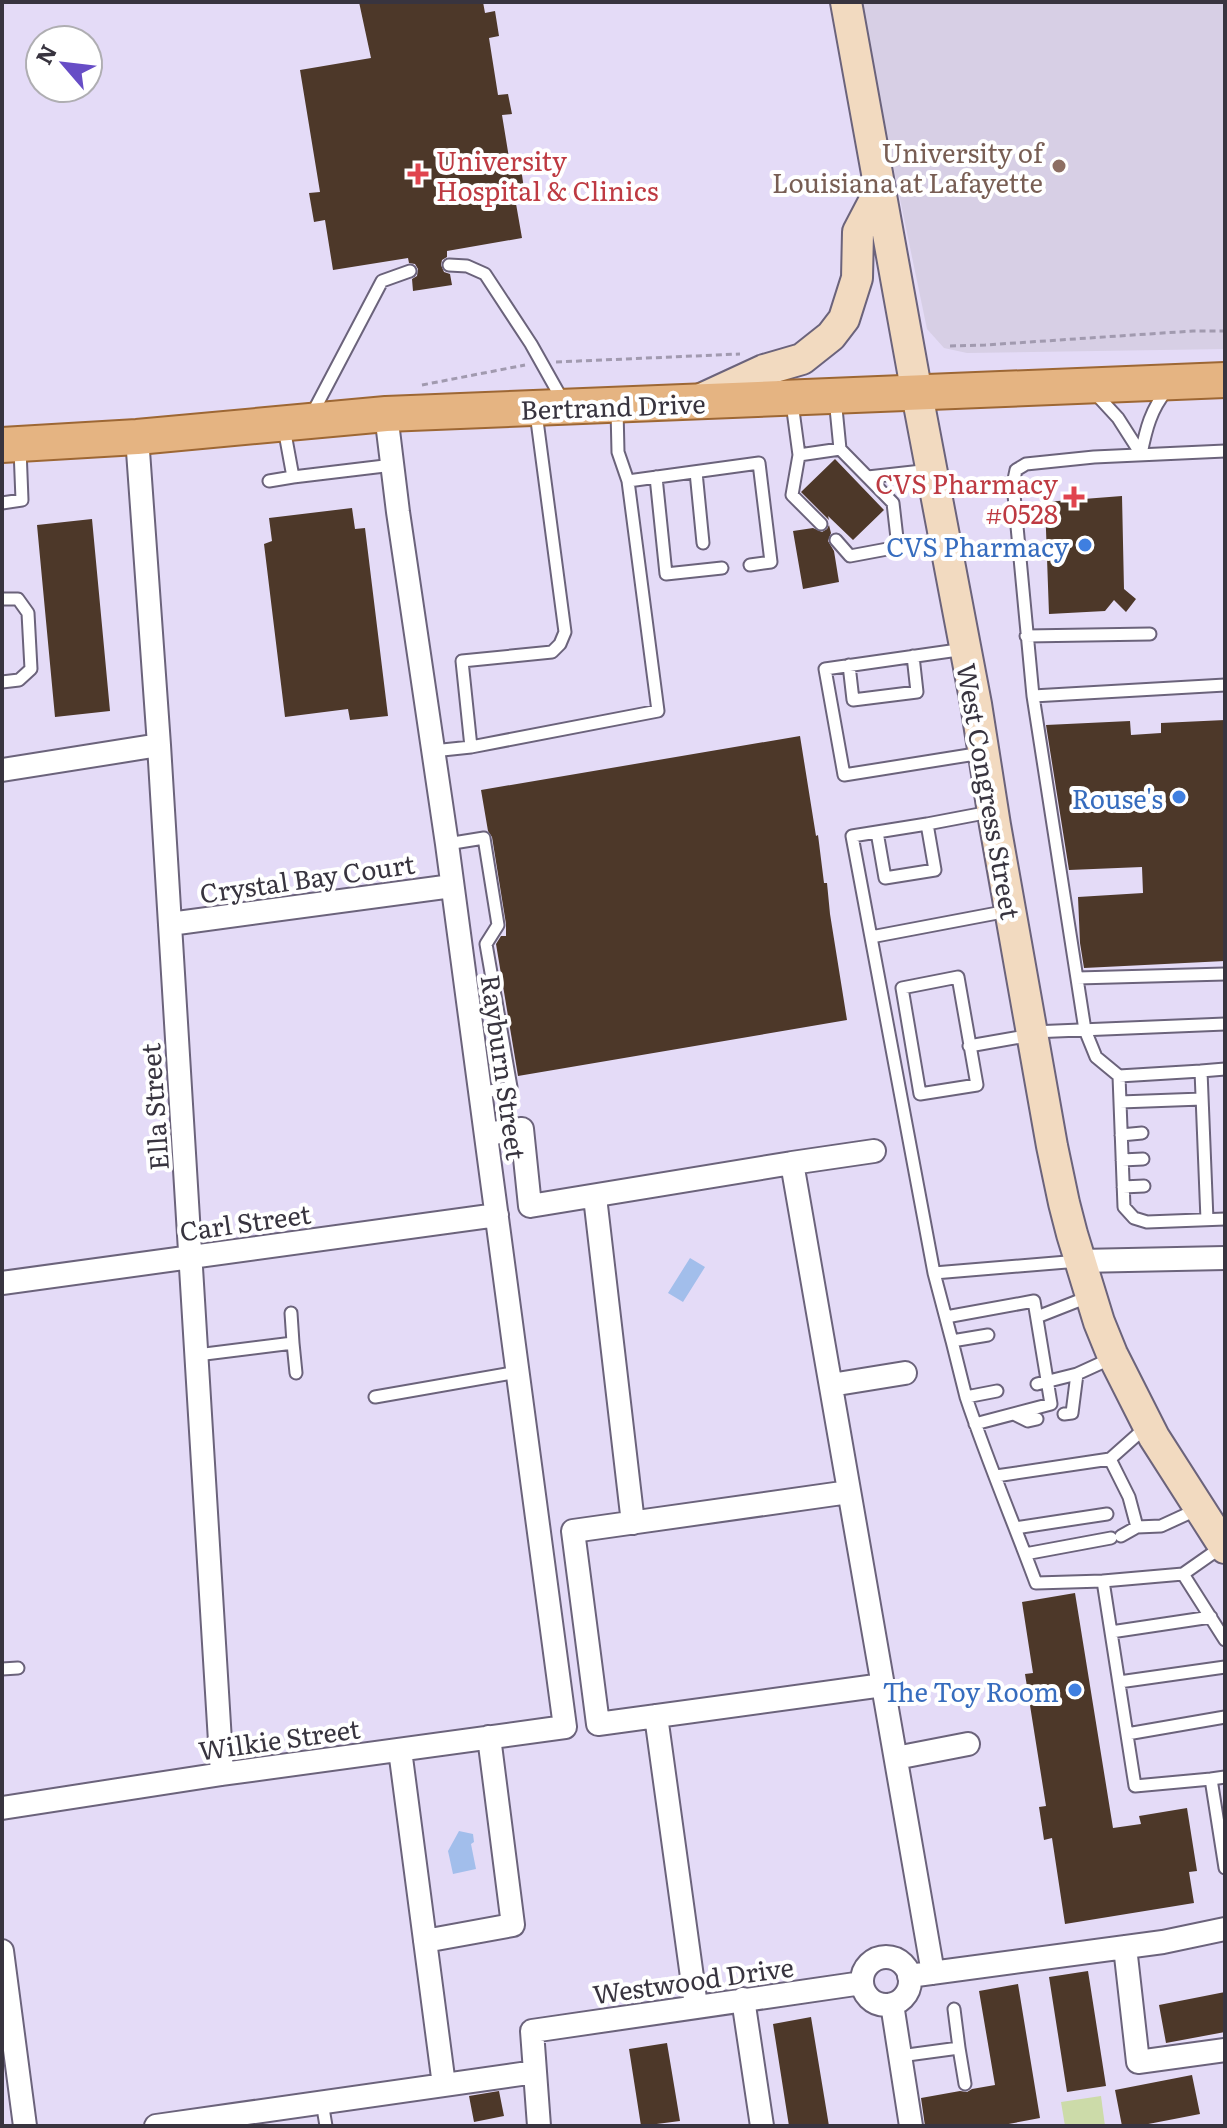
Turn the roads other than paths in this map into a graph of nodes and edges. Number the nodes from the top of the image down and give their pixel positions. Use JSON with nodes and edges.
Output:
{"nodes":[{"id":1,"x":846,"y":2,"type":"edge"},
{"id":2,"x":880,"y":190,"type":"junction"},
{"id":3,"x":449,"y":265,"type":"dead end"},
{"id":4,"x":410,"y":271,"type":"dead end"},
{"id":5,"x":1225,"y":380,"type":"edge"},
{"id":6,"x":1173,"y":382,"type":"junction"},
{"id":7,"x":1088,"y":386,"type":"junction"},
{"id":8,"x":917,"y":394,"type":"junction"},
{"id":9,"x":834,"y":397,"type":"junction"},
{"id":10,"x":791,"y":398,"type":"junction"},
{"id":11,"x":696,"y":401,"type":"junction"},
{"id":12,"x":617,"y":404,"type":"junction"},
{"id":13,"x":550,"y":407,"type":"junction"},
{"id":14,"x":386,"y":414,"type":"junction"},
{"id":15,"x":296,"y":423,"type":"junction"},
{"id":16,"x":137,"y":437,"type":"junction"},
{"id":17,"x":11,"y":444,"type":"edge"},
{"id":18,"x":840,"y":449,"type":"junction"},
{"id":19,"x":1225,"y":451,"type":"edge"},
{"id":20,"x":1141,"y":454,"type":"junction"},
{"id":21,"x":799,"y":455,"type":"junction"},
{"id":22,"x":393,"y":465,"type":"junction"},
{"id":23,"x":931,"y":470,"type":"junction"},
{"id":24,"x":696,"y":472,"type":"junction"},
{"id":25,"x":293,"y":477,"type":"junction"},
{"id":26,"x":656,"y":477,"type":"junction"},
{"id":27,"x":868,"y":477,"type":"junction"},
{"id":28,"x":269,"y":481,"type":"dead end"},
{"id":29,"x":628,"y":481,"type":"junction"},
{"id":30,"x":2,"y":503,"type":"edge"},
{"id":31,"x":821,"y":524,"type":"dead end"},
{"id":32,"x":836,"y":540,"type":"dead end"},
{"id":33,"x":703,"y":543,"type":"dead end"},
{"id":34,"x":945,"y":543,"type":"junction"},
{"id":35,"x":898,"y":547,"type":"junction"},
{"id":36,"x":750,"y":565,"type":"dead end"},
{"id":37,"x":722,"y":568,"type":"dead end"},
{"id":38,"x":2,"y":599,"type":"edge"},
{"id":39,"x":1150,"y":634,"type":"dead end"},
{"id":40,"x":1026,"y":636,"type":"junction"},
{"id":41,"x":966,"y":649,"type":"junction"},
{"id":42,"x":913,"y":656,"type":"junction"},
{"id":43,"x":849,"y":665,"type":"junction"},
{"id":44,"x":2,"y":682,"type":"edge"},
{"id":45,"x":1225,"y":685,"type":"edge"},
{"id":46,"x":1033,"y":696,"type":"junction"},
{"id":47,"x":159,"y":745,"type":"junction"},
{"id":48,"x":471,"y":747,"type":"junction"},
{"id":49,"x":433,"y":751,"type":"junction"},
{"id":50,"x":984,"y":753,"type":"junction"},
{"id":51,"x":2,"y":770,"type":"edge"},
{"id":52,"x":994,"y":812,"type":"junction"},
{"id":53,"x":927,"y":824,"type":"junction"},
{"id":54,"x":877,"y":832,"type":"junction"},
{"id":55,"x":447,"y":844,"type":"junction"},
{"id":56,"x":452,"y":886,"type":"junction"},
{"id":57,"x":1011,"y":911,"type":"junction"},
{"id":58,"x":170,"y":924,"type":"junction"},
{"id":59,"x":871,"y":937,"type":"junction"},
{"id":60,"x":486,"y":944,"type":"junction"},
{"id":61,"x":461,"y":948,"type":"junction"},
{"id":62,"x":1225,"y":974,"type":"edge"},
{"id":63,"x":1077,"y":978,"type":"junction"},
{"id":64,"x":1225,"y":1024,"type":"edge"},
{"id":65,"x":1085,"y":1030,"type":"junction"},
{"id":66,"x":1032,"y":1033,"type":"junction"},
{"id":67,"x":969,"y":1046,"type":"junction"},
{"id":68,"x":1225,"y":1069,"type":"edge"},
{"id":69,"x":1201,"y":1071,"type":"junction"},
{"id":70,"x":1119,"y":1076,"type":"junction"},
{"id":71,"x":480,"y":1093,"type":"junction"},
{"id":72,"x":1202,"y":1099,"type":"junction"},
{"id":73,"x":1120,"y":1102,"type":"junction"},
{"id":74,"x":1203,"y":1130,"type":"junction"},
{"id":75,"x":1189,"y":1131,"type":"dead end"},
{"id":76,"x":1142,"y":1133,"type":"dead end"},
{"id":77,"x":486,"y":1134,"type":"junction"},
{"id":78,"x":1121,"y":1135,"type":"junction"},
{"id":79,"x":874,"y":1151,"type":"dead end"},
{"id":80,"x":1205,"y":1156,"type":"junction"},
{"id":81,"x":1190,"y":1157,"type":"dead end"},
{"id":82,"x":1143,"y":1159,"type":"dead end"},
{"id":83,"x":1122,"y":1160,"type":"junction"},
{"id":84,"x":792,"y":1163,"type":"junction"},
{"id":85,"x":1191,"y":1184,"type":"dead end"},
{"id":86,"x":1206,"y":1184,"type":"junction"},
{"id":87,"x":1144,"y":1186,"type":"dead end"},
{"id":88,"x":1123,"y":1187,"type":"junction"},
{"id":89,"x":595,"y":1197,"type":"junction"},
{"id":90,"x":497,"y":1215,"type":"junction"},
{"id":91,"x":1225,"y":1219,"type":"edge"},
{"id":92,"x":1207,"y":1220,"type":"junction"},
{"id":93,"x":191,"y":1257,"type":"junction"},
{"id":94,"x":1225,"y":1258,"type":"edge"},
{"id":95,"x":1080,"y":1261,"type":"junction"},
{"id":96,"x":934,"y":1273,"type":"junction"},
{"id":97,"x":2,"y":1283,"type":"edge"},
{"id":98,"x":1091,"y":1296,"type":"junction"},
{"id":99,"x":291,"y":1313,"type":"dead end"},
{"id":100,"x":946,"y":1317,"type":"junction"},
{"id":101,"x":1034,"y":1324,"type":"junction"},
{"id":102,"x":988,"y":1335,"type":"dead end"},
{"id":103,"x":952,"y":1341,"type":"junction"},
{"id":104,"x":293,"y":1343,"type":"junction"},
{"id":105,"x":197,"y":1355,"type":"junction"},
{"id":106,"x":1114,"y":1357,"type":"junction"},
{"id":107,"x":518,"y":1372,"type":"junction"},
{"id":108,"x":296,"y":1373,"type":"dead end"},
{"id":109,"x":905,"y":1373,"type":"dead end"},
{"id":110,"x":1077,"y":1374,"type":"junction"},
{"id":111,"x":1042,"y":1382,"type":"junction"},
{"id":112,"x":831,"y":1385,"type":"junction"},
{"id":113,"x":997,"y":1391,"type":"dead end"},
{"id":114,"x":375,"y":1397,"type":"dead end"},
{"id":115,"x":966,"y":1397,"type":"junction"},
{"id":116,"x":1014,"y":1414,"type":"junction"},
{"id":117,"x":1064,"y":1414,"type":"dead end"},
{"id":118,"x":1037,"y":1419,"type":"dead end"},
{"id":119,"x":975,"y":1424,"type":"junction"},
{"id":120,"x":1148,"y":1425,"type":"junction"},
{"id":121,"x":1110,"y":1459,"type":"junction"},
{"id":122,"x":996,"y":1476,"type":"junction"},
{"id":123,"x":849,"y":1492,"type":"junction"},
{"id":124,"x":1199,"y":1508,"type":"junction"},
{"id":125,"x":1133,"y":1512,"type":"junction"},
{"id":126,"x":633,"y":1523,"type":"junction"},
{"id":127,"x":1137,"y":1527,"type":"junction"},
{"id":128,"x":1015,"y":1528,"type":"junction"},
{"id":129,"x":573,"y":1531,"type":"junction"},
{"id":130,"x":540,"y":1536,"type":"junction"},
{"id":131,"x":1224,"y":1547,"type":"edge"},
{"id":132,"x":1025,"y":1554,"type":"junction"},
{"id":133,"x":1183,"y":1574,"type":"junction"},
{"id":134,"x":1103,"y":1581,"type":"junction"},
{"id":135,"x":1211,"y":1617,"type":"junction"},
{"id":136,"x":1111,"y":1632,"type":"junction"},
{"id":137,"x":1225,"y":1640,"type":"edge"},
{"id":138,"x":587,"y":1641,"type":"junction"},
{"id":139,"x":554,"y":1645,"type":"junction"},
{"id":140,"x":1225,"y":1667,"type":"edge"},
{"id":141,"x":18,"y":1668,"type":"dead end"},
{"id":142,"x":2,"y":1669,"type":"edge"},
{"id":143,"x":1119,"y":1682,"type":"junction"},
{"id":144,"x":883,"y":1685,"type":"junction"},
{"id":145,"x":656,"y":1716,"type":"junction"},
{"id":146,"x":1225,"y":1717,"type":"edge"},
{"id":147,"x":565,"y":1727,"type":"joint"},
{"id":148,"x":1127,"y":1734,"type":"junction"},
{"id":149,"x":489,"y":1737,"type":"junction"},
{"id":150,"x":968,"y":1744,"type":"dead end"},
{"id":151,"x":400,"y":1750,"type":"junction"},
{"id":152,"x":896,"y":1758,"type":"junction"},
{"id":153,"x":222,"y":1774,"type":"junction"},
{"id":154,"x":1225,"y":1777,"type":"edge"},
{"id":155,"x":1211,"y":1779,"type":"junction"},
{"id":156,"x":2,"y":1808,"type":"edge"},
{"id":157,"x":1222,"y":1824,"type":"edge"},
{"id":158,"x":1225,"y":1868,"type":"edge"},
{"id":159,"x":1225,"y":1929,"type":"edge"},
{"id":160,"x":425,"y":1941,"type":"junction"},
{"id":161,"x":1125,"y":1947,"type":"junction"},
{"id":162,"x":2,"y":1951,"type":"edge"},
{"id":163,"x":933,"y":1973,"type":"junction"},
{"id":164,"x":909,"y":1976,"type":"junction"},
{"id":165,"x":862,"y":1983,"type":"junction"},
{"id":166,"x":743,"y":1999,"type":"junction"},
{"id":167,"x":892,"y":2004,"type":"junction"},
{"id":168,"x":696,"y":2006,"type":"junction"},
{"id":169,"x":954,"y":2009,"type":"dead end"},
{"id":170,"x":959,"y":2048,"type":"junction"},
{"id":171,"x":1225,"y":2050,"type":"edge"},
{"id":172,"x":900,"y":2056,"type":"junction"},
{"id":173,"x":535,"y":2072,"type":"junction"},
{"id":174,"x":965,"y":2084,"type":"dead end"},
{"id":175,"x":444,"y":2085,"type":"junction"},
{"id":176,"x":322,"y":2102,"type":"junction"},
{"id":177,"x":25,"y":2126,"type":"edge"},
{"id":178,"x":156,"y":2126,"type":"edge"},
{"id":179,"x":326,"y":2126,"type":"edge"},
{"id":180,"x":539,"y":2126,"type":"edge"},
{"id":181,"x":762,"y":2126,"type":"edge"},
{"id":182,"x":911,"y":2126,"type":"edge"}],
"edges":[{"from":1,"to":2,"type":"main road","name":"West Congress Street"},
{"from":2,"to":8,"type":"main road","name":"West Congress Street"},
{"from":2,"to":11,"type":"main road"},
{"from":3,"to":13,"type":"lane"},
{"from":4,"to":15,"type":"lane"},
{"from":5,"to":6,"type":"main road","name":"Bertrand Drive"},
{"from":6,"to":7,"type":"main road","name":"Bertrand Drive"},
{"from":6,"to":20,"type":"lane"},
{"from":7,"to":8,"type":"main road","name":"Bertrand Drive"},
{"from":7,"to":20,"type":"lane"},
{"from":8,"to":9,"type":"main road","name":"Bertrand Drive"},
{"from":8,"to":23,"type":"main road","name":"West Congress Street"},
{"from":9,"to":10,"type":"main road","name":"Bertrand Drive"},
{"from":9,"to":18,"type":"lane"},
{"from":10,"to":11,"type":"main road","name":"Bertrand Drive"},
{"from":10,"to":21,"type":"lane"},
{"from":11,"to":12,"type":"main road","name":"Bertrand Drive"},
{"from":12,"to":13,"type":"main road","name":"Bertrand Drive"},
{"from":12,"to":29,"type":"lane"},
{"from":13,"to":14,"type":"main road","name":"Bertrand Drive"},
{"from":13,"to":48,"type":"lane"},
{"from":14,"to":15,"type":"main road","name":"Bertrand Drive"},
{"from":14,"to":22,"type":"street","name":"Rayburn Street"},
{"from":15,"to":16,"type":"main road","name":"Bertrand Drive"},
{"from":15,"to":25,"type":"lane"},
{"from":16,"to":17,"type":"main road","name":"Bertrand Drive"},
{"from":16,"to":47,"type":"street","name":"Ella Street"},
{"from":17,"to":30,"type":"lane"},
{"from":18,"to":21,"type":"lane"},
{"from":18,"to":27,"type":"lane"},
{"from":19,"to":20,"type":"lane"},
{"from":20,"to":40,"type":"lane"},
{"from":21,"to":31,"type":"lane"},
{"from":22,"to":25,"type":"lane"},
{"from":22,"to":49,"type":"street","name":"Rayburn Street"},
{"from":23,"to":27,"type":"lane"},
{"from":23,"to":34,"type":"main road","name":"West Congress Street"},
{"from":24,"to":26,"type":"lane"},
{"from":24,"to":33,"type":"lane"},
{"from":24,"to":36,"type":"lane"},
{"from":25,"to":28,"type":"lane"},
{"from":26,"to":29,"type":"lane"},
{"from":26,"to":37,"type":"lane"},
{"from":27,"to":35,"type":"lane"},
{"from":29,"to":48,"type":"lane"},
{"from":32,"to":35,"type":"lane"},
{"from":34,"to":35,"type":"lane"},
{"from":34,"to":41,"type":"main road","name":"West Congress Street"},
{"from":38,"to":44,"type":"lane"},
{"from":39,"to":40,"type":"lane"},
{"from":40,"to":46,"type":"lane"},
{"from":41,"to":42,"type":"lane"},
{"from":41,"to":50,"type":"main road","name":"West Congress Street"},
{"from":42,"to":43,"type":"lane"},
{"from":42,"to":43,"type":"lane"},
{"from":43,"to":50,"type":"lane"},
{"from":45,"to":46,"type":"lane"},
{"from":46,"to":63,"type":"lane"},
{"from":47,"to":51,"type":"street"},
{"from":47,"to":58,"type":"street","name":"Ella Street"},
{"from":48,"to":49,"type":"lane"},
{"from":49,"to":55,"type":"street","name":"Rayburn Street"},
{"from":50,"to":52,"type":"main road","name":"West Congress Street"},
{"from":52,"to":53,"type":"lane"},
{"from":52,"to":57,"type":"main road","name":"West Congress Street"},
{"from":53,"to":54,"type":"lane"},
{"from":53,"to":54,"type":"lane"},
{"from":54,"to":59,"type":"lane"},
{"from":55,"to":56,"type":"street","name":"Rayburn Street"},
{"from":55,"to":60,"type":"lane"},
{"from":56,"to":58,"type":"street","name":"Crystal Bay Court"},
{"from":56,"to":61,"type":"street","name":"Rayburn Street"},
{"from":57,"to":59,"type":"lane"},
{"from":57,"to":66,"type":"main road","name":"West Congress Street"},
{"from":58,"to":93,"type":"street","name":"Ella Street"},
{"from":59,"to":96,"type":"lane"},
{"from":60,"to":61,"type":"lane"},
{"from":60,"to":71,"type":"lane"},
{"from":61,"to":71,"type":"street","name":"Rayburn Street"},
{"from":62,"to":63,"type":"lane"},
{"from":63,"to":65,"type":"lane"},
{"from":64,"to":65,"type":"lane"},
{"from":65,"to":66,"type":"lane"},
{"from":65,"to":70,"type":"lane"},
{"from":66,"to":67,"type":"lane"},
{"from":66,"to":95,"type":"main road","name":"West Congress Street"},
{"from":67,"to":67,"type":"lane"},
{"from":68,"to":69,"type":"lane"},
{"from":69,"to":70,"type":"lane"},
{"from":69,"to":72,"type":"lane"},
{"from":70,"to":73,"type":"lane"},
{"from":71,"to":77,"type":"street","name":"Rayburn Street"},
{"from":72,"to":73,"type":"lane"},
{"from":72,"to":74,"type":"lane"},
{"from":73,"to":78,"type":"lane"},
{"from":74,"to":75,"type":"lane"},
{"from":74,"to":80,"type":"lane"},
{"from":76,"to":78,"type":"lane"},
{"from":77,"to":89,"type":"street"},
{"from":77,"to":90,"type":"street","name":"Rayburn Street"},
{"from":78,"to":83,"type":"lane"},
{"from":79,"to":84,"type":"street"},
{"from":80,"to":81,"type":"lane"},
{"from":80,"to":86,"type":"lane"},
{"from":82,"to":83,"type":"lane"},
{"from":83,"to":88,"type":"lane"},
{"from":84,"to":89,"type":"street"},
{"from":84,"to":112,"type":"street"},
{"from":85,"to":86,"type":"lane"},
{"from":86,"to":92,"type":"lane"},
{"from":87,"to":88,"type":"lane"},
{"from":88,"to":92,"type":"lane"},
{"from":89,"to":126,"type":"street"},
{"from":90,"to":93,"type":"street","name":"Carl Street"},
{"from":90,"to":107,"type":"street","name":"Rayburn Street"},
{"from":91,"to":92,"type":"lane"},
{"from":93,"to":97,"type":"street","name":"Carl Street"},
{"from":93,"to":105,"type":"street","name":"Ella Street"},
{"from":94,"to":95,"type":"street"},
{"from":95,"to":96,"type":"lane"},
{"from":95,"to":98,"type":"main road","name":"West Congress Street"},
{"from":96,"to":100,"type":"lane"},
{"from":98,"to":101,"type":"lane"},
{"from":98,"to":106,"type":"main road","name":"West Congress Street"},
{"from":99,"to":104,"type":"lane"},
{"from":100,"to":101,"type":"lane"},
{"from":100,"to":103,"type":"lane"},
{"from":101,"to":111,"type":"lane"},
{"from":102,"to":103,"type":"lane"},
{"from":103,"to":115,"type":"lane"},
{"from":104,"to":105,"type":"lane"},
{"from":104,"to":108,"type":"lane"},
{"from":105,"to":153,"type":"street","name":"Ella Street"},
{"from":106,"to":110,"type":"lane"},
{"from":106,"to":120,"type":"main road","name":"West Congress Street"},
{"from":107,"to":114,"type":"lane"},
{"from":107,"to":130,"type":"street","name":"Rayburn Street"},
{"from":109,"to":112,"type":"street"},
{"from":110,"to":111,"type":"lane"},
{"from":110,"to":117,"type":"lane"},
{"from":111,"to":116,"type":"lane"},
{"from":112,"to":123,"type":"street"},
{"from":113,"to":115,"type":"lane"},
{"from":115,"to":119,"type":"lane"},
{"from":116,"to":118,"type":"lane"},
{"from":116,"to":119,"type":"lane"},
{"from":119,"to":122,"type":"lane"},
{"from":120,"to":121,"type":"lane"},
{"from":120,"to":124,"type":"main road","name":"West Congress Street"},
{"from":121,"to":122,"type":"lane"},
{"from":121,"to":125,"type":"lane"},
{"from":122,"to":128,"type":"lane"},
{"from":123,"to":126,"type":"street"},
{"from":123,"to":144,"type":"street"},
{"from":124,"to":127,"type":"lane"},
{"from":124,"to":131,"type":"main road","name":"West Congress Street"},
{"from":125,"to":127,"type":"lane"},
{"from":125,"to":128,"type":"lane"},
{"from":126,"to":129,"type":"street"},
{"from":127,"to":132,"type":"lane"},
{"from":128,"to":132,"type":"lane"},
{"from":129,"to":130,"type":"street"},
{"from":129,"to":138,"type":"street"},
{"from":130,"to":139,"type":"street","name":"Rayburn Street"},
{"from":131,"to":133,"type":"lane"},
{"from":132,"to":134,"type":"lane"},
{"from":133,"to":134,"type":"lane"},
{"from":133,"to":135,"type":"lane"},
{"from":134,"to":136,"type":"lane"},
{"from":135,"to":136,"type":"lane"},
{"from":135,"to":137,"type":"lane"},
{"from":136,"to":143,"type":"lane"},
{"from":138,"to":139,"type":"street"},
{"from":138,"to":145,"type":"street"},
{"from":139,"to":147,"type":"street","name":"Rayburn Street"},
{"from":140,"to":143,"type":"lane"},
{"from":141,"to":142,"type":"lane"},
{"from":143,"to":148,"type":"lane"},
{"from":144,"to":145,"type":"street"},
{"from":144,"to":152,"type":"street"},
{"from":145,"to":168,"type":"street"},
{"from":146,"to":148,"type":"lane"},
{"from":147,"to":149,"type":"street","name":"Wilkie Street"},
{"from":148,"to":155,"type":"lane"},
{"from":149,"to":151,"type":"street","name":"Wilkie Street"},
{"from":149,"to":160,"type":"street"},
{"from":150,"to":152,"type":"street"},
{"from":151,"to":153,"type":"street","name":"Wilkie Street"},
{"from":151,"to":160,"type":"street"},
{"from":152,"to":163,"type":"street"},
{"from":153,"to":156,"type":"street","name":"Wilkie Street"},
{"from":154,"to":155,"type":"lane"},
{"from":155,"to":157,"type":"lane"},
{"from":157,"to":158,"type":"lane"},
{"from":159,"to":161,"type":"street"},
{"from":160,"to":175,"type":"street"},
{"from":161,"to":163,"type":"street"},
{"from":161,"to":171,"type":"street"},
{"from":162,"to":177,"type":"street"},
{"from":163,"to":164,"type":"street"},
{"from":164,"to":165,"type":"street"},
{"from":164,"to":167,"type":"street"},
{"from":165,"to":166,"type":"street","name":"Westwood Drive"},
{"from":165,"to":167,"type":"street"},
{"from":166,"to":168,"type":"street","name":"Westwood Drive"},
{"from":166,"to":181,"type":"street"},
{"from":167,"to":172,"type":"street"},
{"from":168,"to":173,"type":"street","name":"Westwood Drive"},
{"from":169,"to":170,"type":"lane"},
{"from":170,"to":172,"type":"lane"},
{"from":170,"to":174,"type":"lane"},
{"from":172,"to":182,"type":"street"},
{"from":173,"to":175,"type":"street"},
{"from":173,"to":180,"type":"street"},
{"from":175,"to":176,"type":"street"},
{"from":176,"to":178,"type":"street"},
{"from":176,"to":179,"type":"lane"}]}
